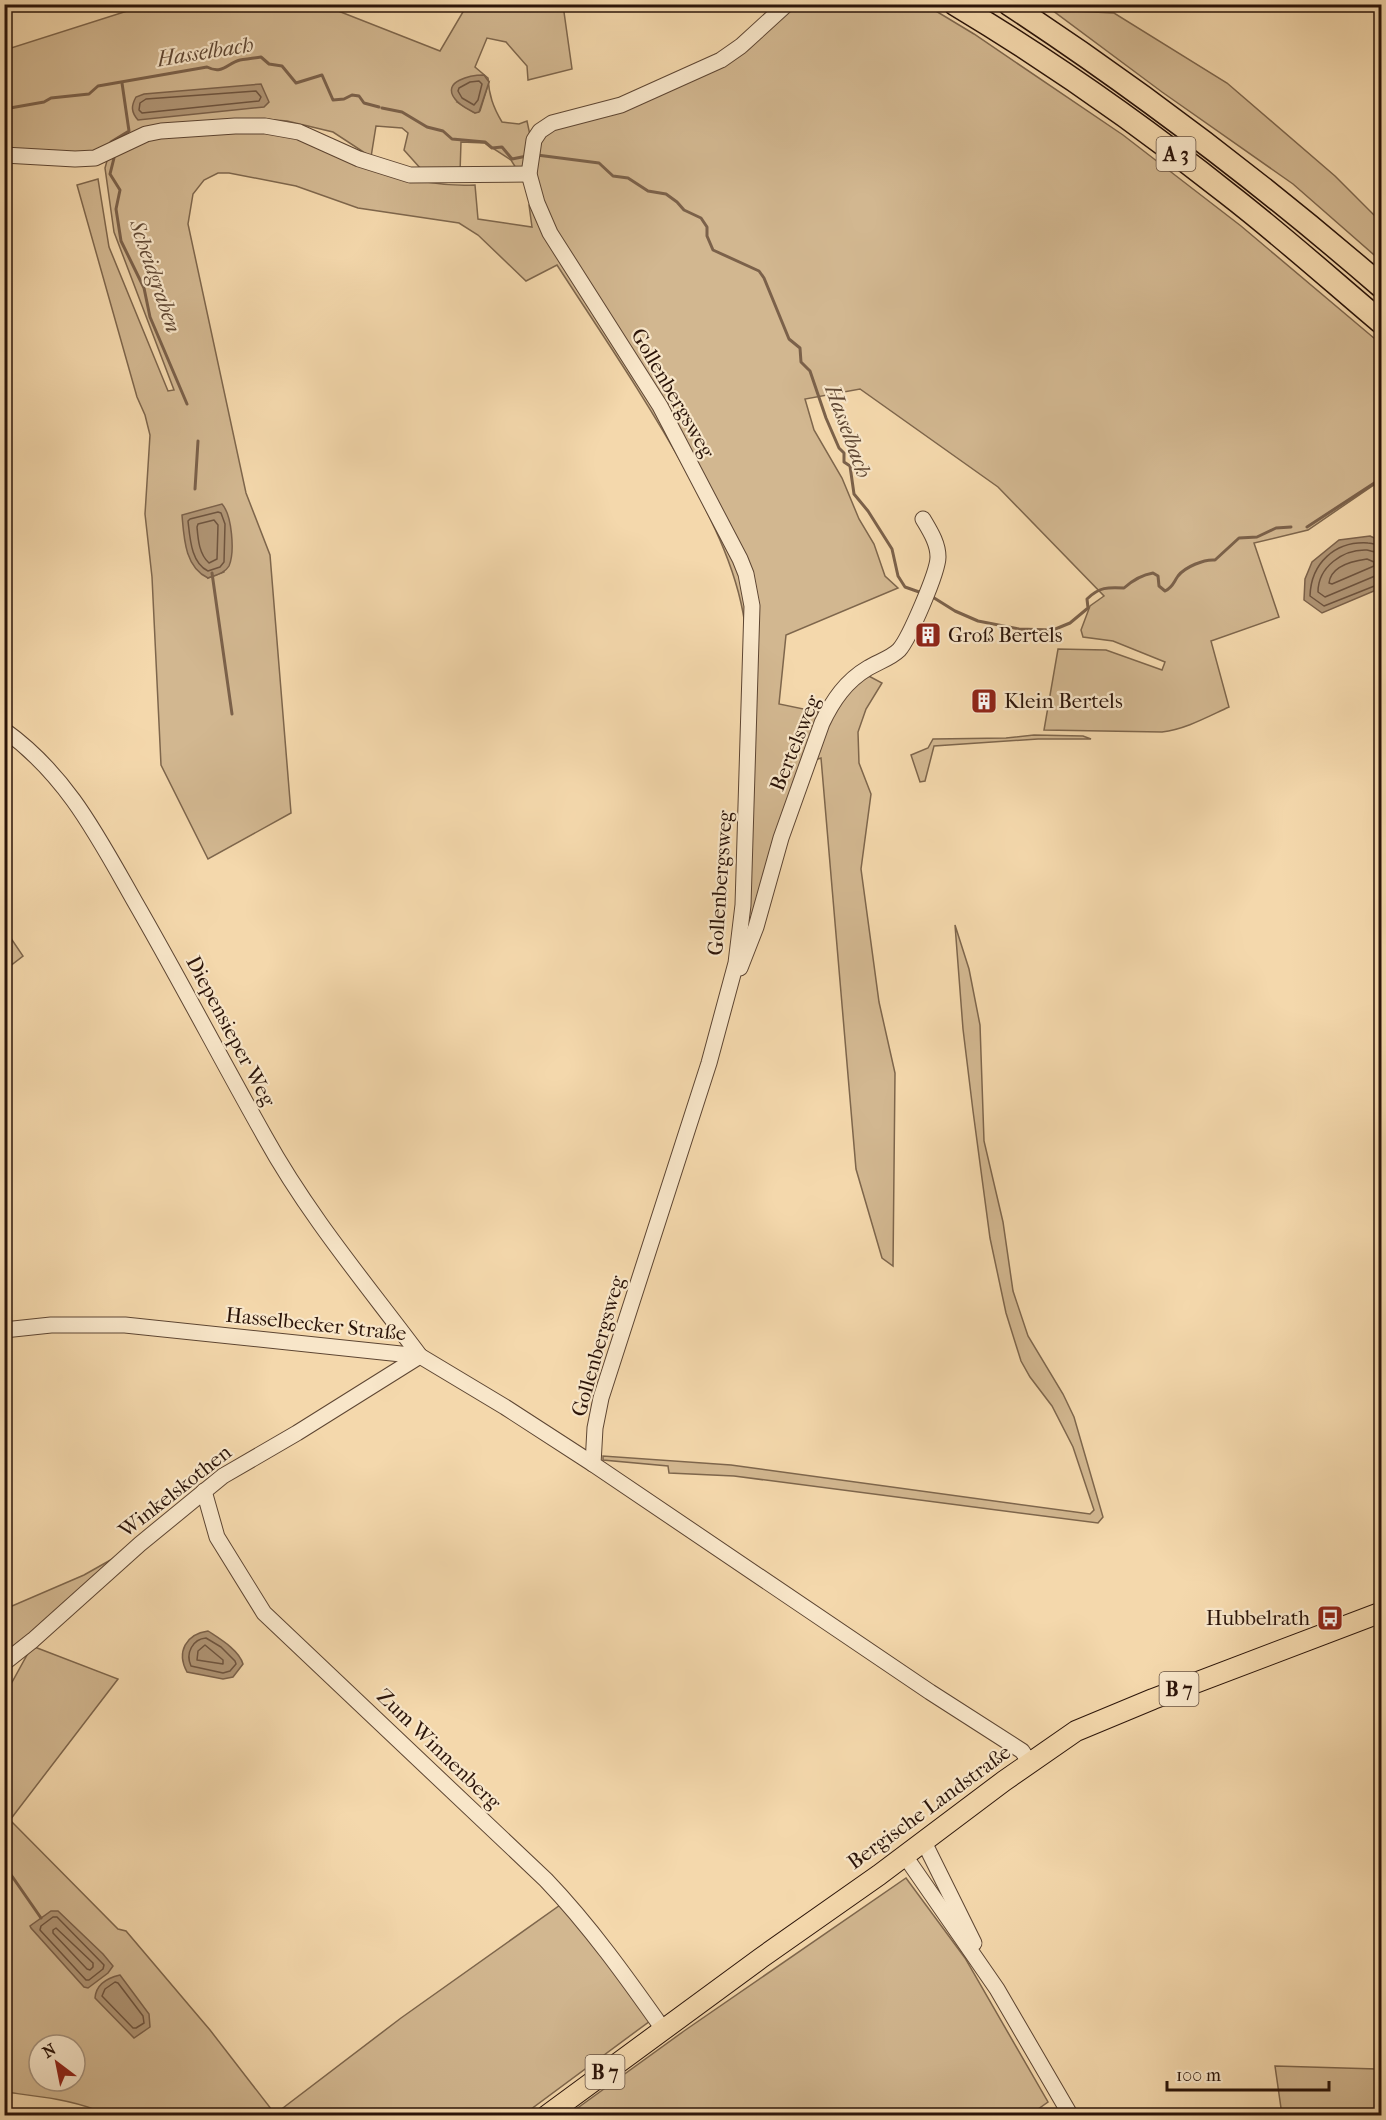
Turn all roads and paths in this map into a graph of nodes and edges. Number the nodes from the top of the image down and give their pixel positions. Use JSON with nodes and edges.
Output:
{"nodes":[{"id":1,"x":788,"y":4,"type":"edge"},
{"id":2,"x":955,"y":4,"type":"edge"},
{"id":3,"x":1009,"y":4,"type":"edge"},
{"id":4,"x":4,"y":155,"type":"edge"},
{"id":5,"x":530,"y":169,"type":"junction"},
{"id":6,"x":1382,"y":287,"type":"edge"},
{"id":7,"x":1382,"y":323,"type":"edge"},
{"id":8,"x":923,"y":519,"type":"dead end"},
{"id":9,"x":4,"y":730,"type":"edge"},
{"id":10,"x":732,"y":980,"type":"junction"},
{"id":11,"x":4,"y":1330,"type":"edge"},
{"id":12,"x":420,"y":1356,"type":"junction"},
{"id":13,"x":593,"y":1464,"type":"junction"},
{"id":14,"x":204,"y":1491,"type":"junction"},
{"id":15,"x":1382,"y":1612,"type":"edge"},
{"id":16,"x":4,"y":1663,"type":"edge"},
{"id":17,"x":1030,"y":1763,"type":"junction"},
{"id":18,"x":924,"y":1842,"type":"junction"},
{"id":19,"x":905,"y":1856,"type":"junction"},
{"id":20,"x":997,"y":1989,"type":"junction"},
{"id":21,"x":663,"y":2030,"type":"junction"},
{"id":22,"x":546,"y":2115,"type":"edge"},
{"id":23,"x":1071,"y":2115,"type":"edge"}],
"edges":[{"from":1,"to":5,"type":"street","name":"Gollenbergsweg"},
{"from":2,"to":7,"type":"highway","number":"A 3"},
{"from":3,"to":6,"type":"highway","number":"A 3"},
{"from":4,"to":5,"type":"street"},
{"from":5,"to":10,"type":"street","name":"Gollenbergsweg"},
{"from":8,"to":10,"type":"street","name":"Bertelsweg"},
{"from":9,"to":12,"type":"street","name":"Diepensieper Weg"},
{"from":10,"to":13,"type":"street","name":"Gollenbergsweg"},
{"from":11,"to":12,"type":"street","name":"Hasselbecker Straße"},
{"from":12,"to":13,"type":"street","name":"Hasselbecker Straße"},
{"from":12,"to":14,"type":"street","name":"Winkelskothen"},
{"from":13,"to":17,"type":"street"},
{"from":14,"to":16,"type":"street","name":"Winkelskothen"},
{"from":14,"to":21,"type":"street","name":"Zum Winnenberg"},
{"from":15,"to":17,"type":"main road","name":"Bergische Landstraße","number":"B 7"},
{"from":17,"to":18,"type":"main road","name":"Bergische Landstraße","number":"B 7"},
{"from":18,"to":19,"type":"main road","name":"Bergische Landstraße","number":"B 7"},
{"from":18,"to":20,"type":"street"},
{"from":19,"to":20,"type":"street"},
{"from":19,"to":21,"type":"main road","name":"Bergische Landstraße","number":"B 7"},
{"from":20,"to":23,"type":"street"},
{"from":21,"to":22,"type":"main road","name":"Bergische Landstraße","number":"B 7"}]}
